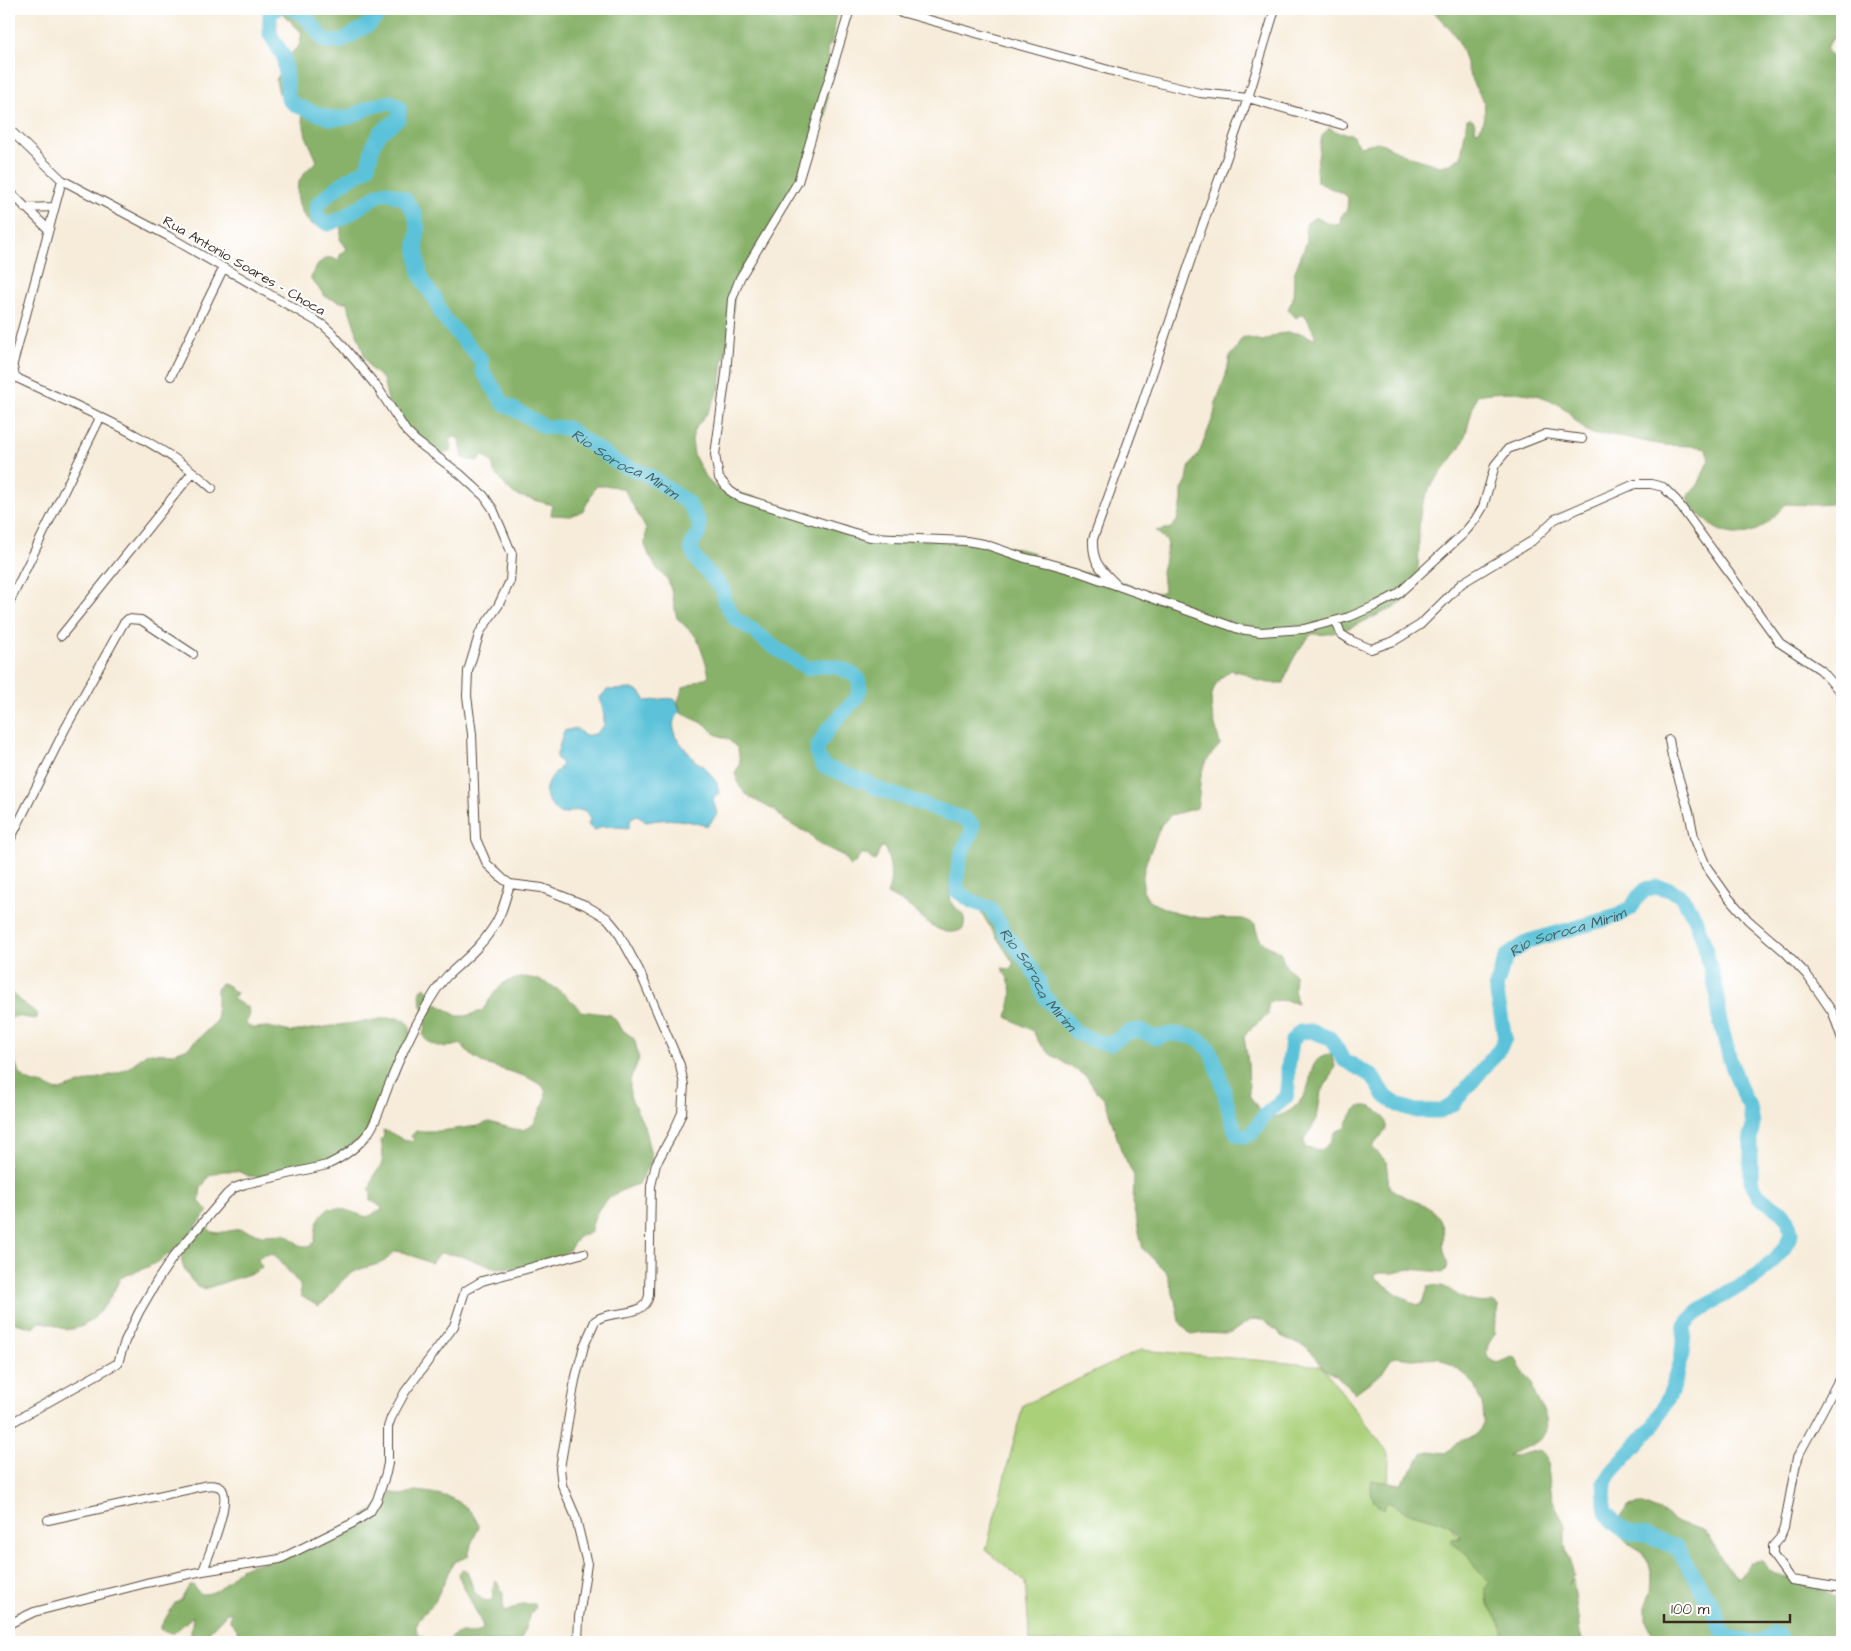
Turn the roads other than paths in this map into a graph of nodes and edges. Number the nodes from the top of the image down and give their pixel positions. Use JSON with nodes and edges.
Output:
{"nodes":[{"id":1,"x":850,"y":9,"type":"edge"},
{"id":2,"x":890,"y":9,"type":"edge"},
{"id":3,"x":1275,"y":9,"type":"edge"},
{"id":4,"x":1248,"y":98,"type":"junction"},
{"id":5,"x":1343,"y":125,"type":"dead end"},
{"id":6,"x":9,"y":129,"type":"edge"},
{"id":7,"x":62,"y":180,"type":"junction"},
{"id":8,"x":9,"y":191,"type":"edge"},
{"id":9,"x":54,"y":207,"type":"junction"},
{"id":10,"x":25,"y":208,"type":"junction"},
{"id":11,"x":48,"y":229,"type":"junction"},
{"id":12,"x":223,"y":269,"type":"junction"},
{"id":13,"x":11,"y":368,"type":"edge"},
{"id":14,"x":9,"y":375,"type":"edge"},
{"id":15,"x":171,"y":376,"type":"dead end"},
{"id":16,"x":100,"y":418,"type":"junction"},
{"id":17,"x":1582,"y":438,"type":"dead end"},
{"id":18,"x":193,"y":472,"type":"junction"},
{"id":19,"x":212,"y":488,"type":"dead end"},
{"id":20,"x":1118,"y":586,"type":"junction"},
{"id":21,"x":9,"y":603,"type":"edge"},
{"id":22,"x":1336,"y":621,"type":"junction"},
{"id":23,"x":61,"y":636,"type":"dead end"},
{"id":24,"x":193,"y":654,"type":"dead end"},
{"id":25,"x":1842,"y":694,"type":"edge"},
{"id":26,"x":1670,"y":740,"type":"dead end"},
{"id":27,"x":9,"y":842,"type":"edge"},
{"id":28,"x":510,"y":884,"type":"junction"},
{"id":29,"x":1842,"y":1039,"type":"edge"},
{"id":30,"x":584,"y":1252,"type":"dead end"},
{"id":31,"x":1842,"y":1378,"type":"edge"},
{"id":32,"x":9,"y":1424,"type":"edge"},
{"id":33,"x":48,"y":1520,"type":"dead end"},
{"id":34,"x":203,"y":1571,"type":"junction"},
{"id":35,"x":1842,"y":1588,"type":"edge"},
{"id":36,"x":9,"y":1624,"type":"edge"},
{"id":37,"x":764,"y":1641,"type":"dead end"},
{"id":38,"x":578,"y":1642,"type":"edge"},
{"id":39,"x":784,"y":1642,"type":"edge"}],
"edges":[{"from":1,"to":20,"type":"street"},
{"from":2,"to":4,"type":"street"},
{"from":3,"to":4,"type":"street"},
{"from":4,"to":5,"type":"street"},
{"from":4,"to":20,"type":"street"},
{"from":6,"to":7,"type":"street","name":"Rua Antonio Soares - Choca"},
{"from":7,"to":9,"type":"street"},
{"from":7,"to":12,"type":"street","name":"Rua Antonio Soares - Choca"},
{"from":8,"to":10,"type":"street"},
{"from":9,"to":10,"type":"street"},
{"from":9,"to":11,"type":"street"},
{"from":10,"to":11,"type":"street"},
{"from":11,"to":13,"type":"street"},
{"from":12,"to":15,"type":"street"},
{"from":12,"to":28,"type":"street","name":"Rua Antonio Soares - Choca"},
{"from":13,"to":14,"type":"street"},
{"from":13,"to":16,"type":"street"},
{"from":16,"to":18,"type":"street"},
{"from":16,"to":21,"type":"street"},
{"from":17,"to":22,"type":"street"},
{"from":18,"to":19,"type":"street"},
{"from":18,"to":23,"type":"street"},
{"from":20,"to":22,"type":"street"},
{"from":22,"to":25,"type":"street"},
{"from":24,"to":27,"type":"street"},
{"from":26,"to":29,"type":"street"},
{"from":28,"to":32,"type":"street"},
{"from":28,"to":38,"type":"street"},
{"from":30,"to":34,"type":"street"},
{"from":31,"to":35,"type":"street"},
{"from":33,"to":34,"type":"street"},
{"from":34,"to":36,"type":"street"},
{"from":37,"to":39,"type":"street"}]}
